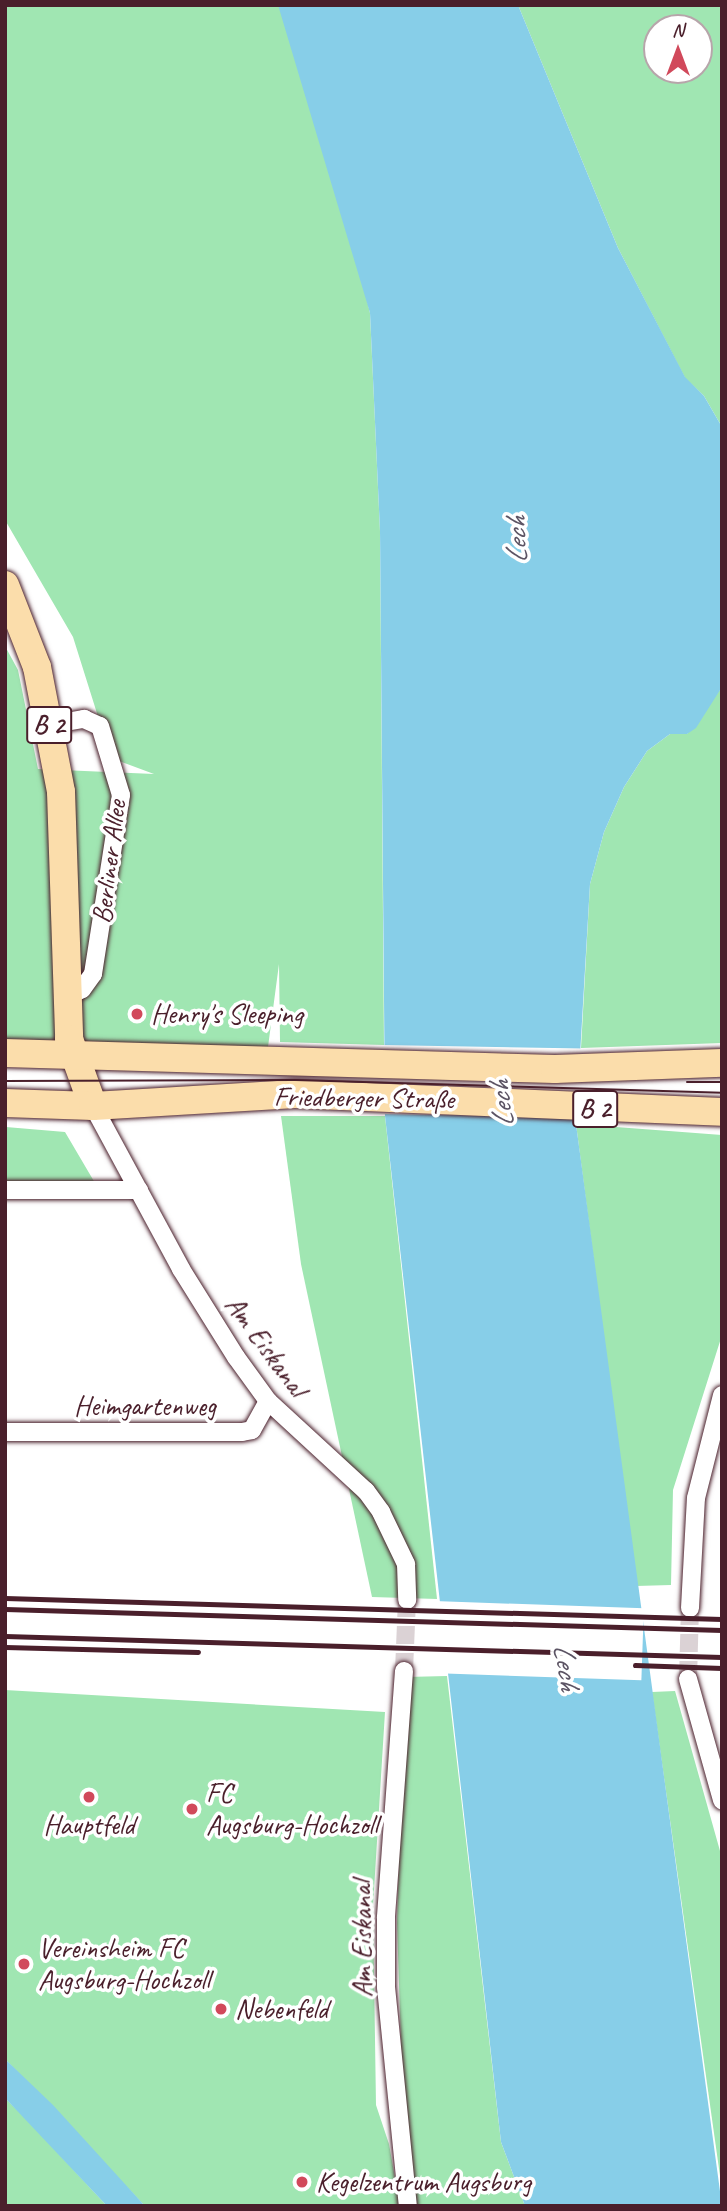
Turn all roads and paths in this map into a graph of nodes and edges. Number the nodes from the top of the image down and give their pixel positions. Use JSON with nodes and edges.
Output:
{"nodes":[{"id":1,"x":5,"y":585,"type":"edge"},
{"id":2,"x":49,"y":725,"type":"junction"},
{"id":3,"x":77,"y":990,"type":"junction"},
{"id":4,"x":5,"y":1053,"type":"edge"},
{"id":5,"x":74,"y":1056,"type":"junction"},
{"id":6,"x":722,"y":1063,"type":"edge"},
{"id":7,"x":5,"y":1103,"type":"edge"},
{"id":8,"x":93,"y":1106,"type":"junction"},
{"id":9,"x":722,"y":1112,"type":"edge"},
{"id":10,"x":5,"y":1190,"type":"edge"},
{"id":11,"x":139,"y":1190,"type":"junction"},
{"id":12,"x":722,"y":1395,"type":"edge"},
{"id":13,"x":268,"y":1401,"type":"junction"},
{"id":14,"x":5,"y":1432,"type":"edge"},
{"id":15,"x":407,"y":1600,"type":"tunnel mouth"},
{"id":16,"x":690,"y":1608,"type":"tunnel mouth"},
{"id":17,"x":404,"y":1671,"type":"tunnel mouth"},
{"id":18,"x":688,"y":1679,"type":"tunnel mouth"},
{"id":19,"x":722,"y":1800,"type":"edge"},
{"id":20,"x":408,"y":2206,"type":"edge"}],
"edges":[{"from":1,"to":2,"type":"main road","name":"Berliner Allee","number":"B 2"},
{"from":2,"to":3,"type":"main road","name":"Berliner Allee","number":"B 2"},
{"from":2,"to":3,"type":"street","name":"Berliner Allee"},
{"from":3,"to":5,"type":"main road","name":"Berliner Allee","number":"B 2"},
{"from":4,"to":5,"type":"main road","name":"Friedberger Straße"},
{"from":5,"to":6,"type":"main road","name":"Friedberger Straße","number":"B 2"},
{"from":5,"to":8,"type":"main road","name":"Berliner Allee","number":"B 2"},
{"from":7,"to":8,"type":"main road","name":"Friedberger Straße"},
{"from":8,"to":9,"type":"main road","name":"Friedberger Straße","number":"B 2"},
{"from":8,"to":11,"type":"street","name":"Am Eiskanal"},
{"from":10,"to":11,"type":"street"},
{"from":11,"to":13,"type":"street","name":"Am Eiskanal"},
{"from":12,"to":16,"type":"street"},
{"from":13,"to":14,"type":"street","name":"Heimgartenweg"},
{"from":13,"to":15,"type":"street","name":"Am Eiskanal"},
{"from":17,"to":20,"type":"street","name":"Am Eiskanal"},
{"from":18,"to":19,"type":"street"}]}
